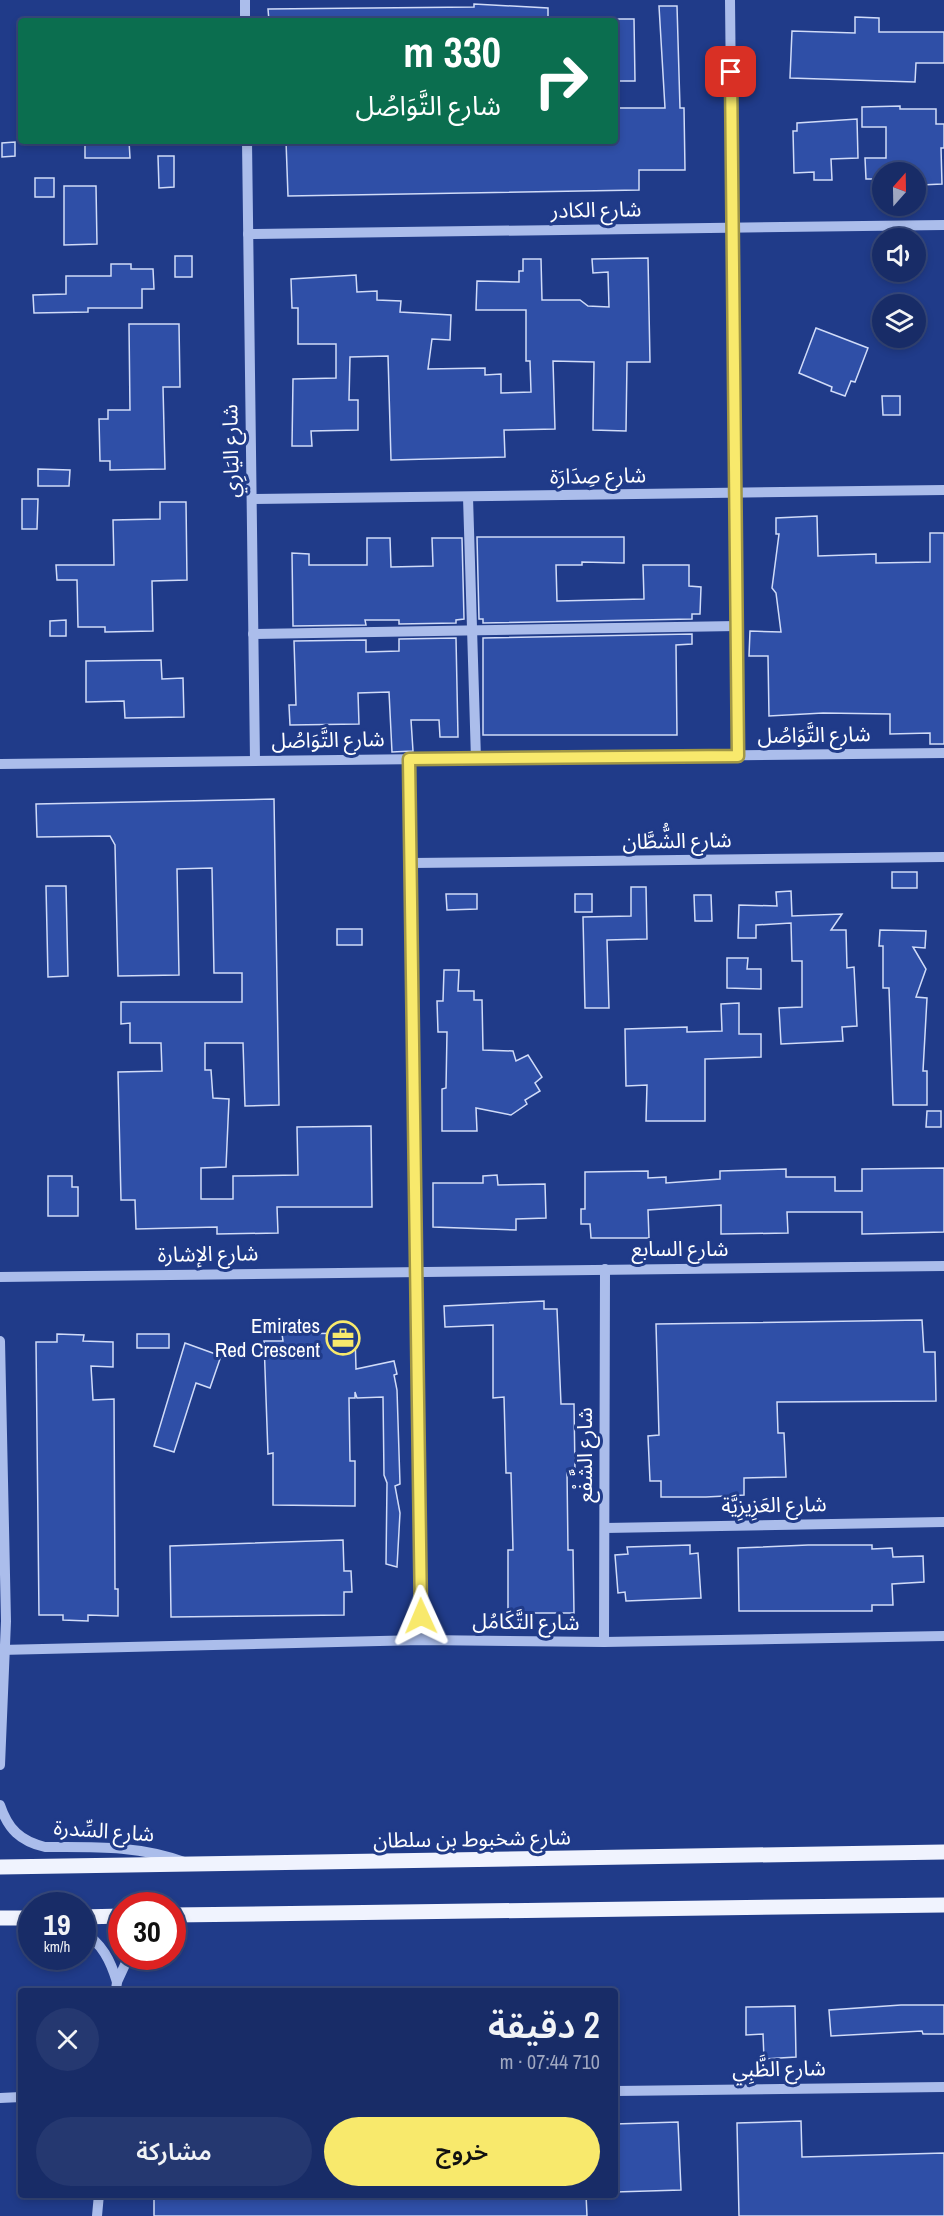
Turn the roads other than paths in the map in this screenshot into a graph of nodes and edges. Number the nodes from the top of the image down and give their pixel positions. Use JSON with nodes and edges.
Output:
{"nodes":[{"id":1,"x":245,"y":0,"type":"edge"},
{"id":2,"x":730,"y":0,"type":"edge"},
{"id":3,"x":245,"y":18,"type":"edge"},
{"id":4,"x":247,"y":144,"type":"edge"},
{"id":5,"x":944,"y":225,"type":"edge"},
{"id":6,"x":732,"y":227,"type":"junction"},
{"id":7,"x":248,"y":234,"type":"junction"},
{"id":8,"x":944,"y":490,"type":"edge"},
{"id":9,"x":734,"y":494,"type":"junction"},
{"id":10,"x":468,"y":497,"type":"junction"},
{"id":11,"x":252,"y":499,"type":"junction"},
{"id":12,"x":737,"y":626,"type":"junction"},
{"id":13,"x":472,"y":629,"type":"junction"},
{"id":14,"x":253,"y":634,"type":"junction"},
{"id":15,"x":944,"y":753,"type":"edge"},
{"id":16,"x":738,"y":756,"type":"junction"},
{"id":17,"x":409,"y":759,"type":"junction"},
{"id":18,"x":476,"y":759,"type":"junction"},
{"id":19,"x":255,"y":761,"type":"junction"},
{"id":20,"x":0,"y":764,"type":"edge"},
{"id":21,"x":944,"y":857,"type":"edge"},
{"id":22,"x":411,"y":863,"type":"junction"},
{"id":23,"x":944,"y":1266,"type":"edge"},
{"id":24,"x":605,"y":1269,"type":"junction"},
{"id":25,"x":416,"y":1271,"type":"junction"},
{"id":26,"x":0,"y":1276,"type":"edge"},
{"id":27,"x":0,"y":1341,"type":"edge"},
{"id":28,"x":944,"y":1522,"type":"edge"},
{"id":29,"x":605,"y":1528,"type":"junction"},
{"id":30,"x":944,"y":1636,"type":"edge"},
{"id":31,"x":421,"y":1640,"type":"junction"},
{"id":32,"x":604,"y":1642,"type":"junction"},
{"id":33,"x":3,"y":1649,"type":"edge"},
{"id":34,"x":0,"y":1765,"type":"edge"},
{"id":35,"x":0,"y":1805,"type":"edge"},
{"id":36,"x":944,"y":1852,"type":"edge"},
{"id":37,"x":190,"y":1864,"type":"junction"},
{"id":38,"x":0,"y":1867,"type":"edge"},
{"id":39,"x":944,"y":1905,"type":"edge"},
{"id":40,"x":188,"y":1914,"type":"edge"},
{"id":41,"x":0,"y":1918,"type":"edge"},
{"id":42,"x":18,"y":1918,"type":"edge"},
{"id":43,"x":96,"y":1944,"type":"edge"},
{"id":44,"x":123,"y":1970,"type":"edge"},
{"id":45,"x":117,"y":1986,"type":"edge"},
{"id":46,"x":944,"y":2087,"type":"edge"},
{"id":47,"x":618,"y":2091,"type":"edge"},
{"id":48,"x":18,"y":2097,"type":"edge"},
{"id":49,"x":0,"y":2098,"type":"edge"},
{"id":50,"x":99,"y":2198,"type":"edge"},
{"id":51,"x":97,"y":2216,"type":"edge"}],
"edges":[{"from":1,"to":3,"type":"street"},
{"from":2,"to":6,"type":"street"},
{"from":4,"to":7,"type":"street","name":"شارع اليَارِي"},
{"from":5,"to":6,"type":"street","name":"شارع الكادر"},
{"from":6,"to":7,"type":"street","name":"شارع الكادر"},
{"from":6,"to":9,"type":"street"},
{"from":7,"to":11,"type":"street","name":"شارع اليَارِي"},
{"from":8,"to":9,"type":"street","name":"شارع صِدَارَة"},
{"from":9,"to":10,"type":"street","name":"شارع صِدَارَة"},
{"from":9,"to":12,"type":"street"},
{"from":10,"to":11,"type":"street","name":"شارع صِدَارَة"},
{"from":10,"to":13,"type":"street"},
{"from":11,"to":14,"type":"street","name":"شارع اليَارِي"},
{"from":12,"to":13,"type":"street"},
{"from":12,"to":16,"type":"street"},
{"from":13,"to":14,"type":"street"},
{"from":13,"to":18,"type":"street"},
{"from":14,"to":19,"type":"street","name":"شارع اليَارِي"},
{"from":15,"to":16,"type":"street","name":"شارع التَّوَاصُل"},
{"from":16,"to":18,"type":"street","name":"شارع التَّوَاصُل"},
{"from":17,"to":18,"type":"street","name":"شارع التَّوَاصُل"},
{"from":17,"to":19,"type":"street","name":"شارع التَّوَاصُل"},
{"from":17,"to":22,"type":"street"},
{"from":19,"to":20,"type":"street","name":"شارع التَّوَاصُل"},
{"from":21,"to":22,"type":"street","name":"شارع الشُّطَّان"},
{"from":22,"to":25,"type":"street"},
{"from":23,"to":24,"type":"street","name":"شارع السابع"},
{"from":24,"to":25,"type":"street","name":"شارع السابع"},
{"from":24,"to":29,"type":"street","name":"شارع الشَّفْع"},
{"from":25,"to":26,"type":"street","name":"شارع الإشارة"},
{"from":25,"to":31,"type":"street"},
{"from":27,"to":33,"type":"street"},
{"from":28,"to":29,"type":"street","name":"شارع العَزِيزِيَّة"},
{"from":29,"to":32,"type":"street","name":"شارع الشَّفْع"},
{"from":30,"to":32,"type":"street","name":"شارع التَّكَامُل"},
{"from":31,"to":32,"type":"street","name":"شارع التَّكَامُل"},
{"from":31,"to":33,"type":"street","name":"شارع التَّكَامُل"},
{"from":33,"to":34,"type":"street"},
{"from":35,"to":37,"type":"street","name":"شارع السِّدرة"},
{"from":36,"to":37,"type":"main road","name":"شارع شخبوط بن سلطان"},
{"from":37,"to":38,"type":"main road","name":"شارع شخبوط بن سلطان"},
{"from":39,"to":40,"type":"main road"},
{"from":41,"to":42,"type":"main road"},
{"from":43,"to":45,"type":"street"},
{"from":44,"to":45,"type":"street"},
{"from":46,"to":47,"type":"street","name":"شارع الظَّبِي"},
{"from":48,"to":49,"type":"street"},
{"from":50,"to":51,"type":"street"}]}
